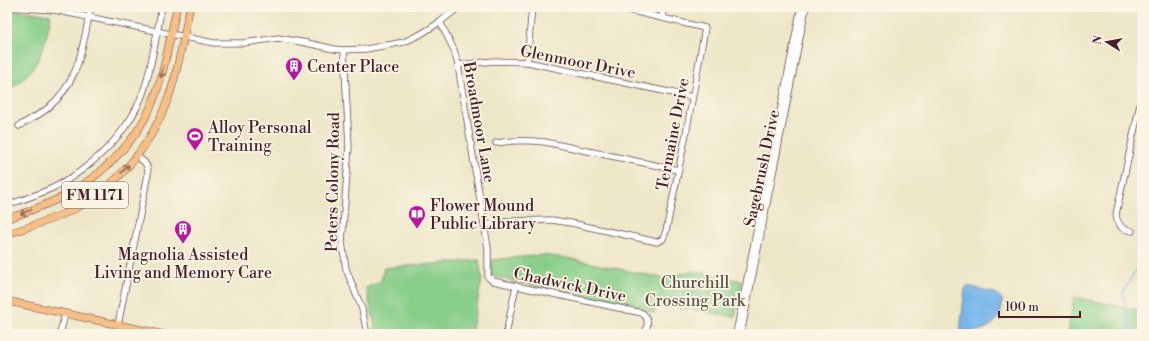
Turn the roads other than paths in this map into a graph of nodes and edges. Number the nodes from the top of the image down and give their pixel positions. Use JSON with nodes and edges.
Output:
{"nodes":[{"id":1,"x":7,"y":7,"type":"edge"},
{"id":2,"x":91,"y":7,"type":"edge"},
{"id":3,"x":162,"y":7,"type":"edge"},
{"id":4,"x":177,"y":7,"type":"edge"},
{"id":5,"x":190,"y":7,"type":"edge"},
{"id":6,"x":459,"y":7,"type":"edge"},
{"id":7,"x":532,"y":7,"type":"edge"},
{"id":8,"x":615,"y":7,"type":"edge"},
{"id":9,"x":664,"y":7,"type":"edge"},
{"id":10,"x":800,"y":7,"type":"edge"},
{"id":11,"x":806,"y":7,"type":"edge"},
{"id":12,"x":662,"y":17,"type":"junction"},
{"id":13,"x":89,"y":18,"type":"junction"},
{"id":14,"x":440,"y":22,"type":"junction"},
{"id":15,"x":156,"y":31,"type":"junction"},
{"id":16,"x":170,"y":34,"type":"junction"},
{"id":17,"x":183,"y":37,"type":"junction"},
{"id":18,"x":344,"y":50,"type":"junction"},
{"id":19,"x":526,"y":62,"type":"junction"},
{"id":20,"x":458,"y":65,"type":"junction"},
{"id":21,"x":1142,"y":96,"type":"edge"},
{"id":22,"x":692,"y":97,"type":"junction"},
{"id":23,"x":19,"y":126,"type":"dead end"},
{"id":24,"x":496,"y":143,"type":"dead end"},
{"id":25,"x":136,"y":156,"type":"junction"},
{"id":26,"x":678,"y":170,"type":"junction"},
{"id":27,"x":7,"y":205,"type":"edge"},
{"id":28,"x":46,"y":205,"type":"junction"},
{"id":29,"x":52,"y":218,"type":"junction"},
{"id":30,"x":7,"y":219,"type":"edge"},
{"id":31,"x":484,"y":225,"type":"junction"},
{"id":32,"x":1132,"y":231,"type":"dead end"},
{"id":33,"x":7,"y":234,"type":"edge"},
{"id":34,"x":758,"y":235,"type":"junction"},
{"id":35,"x":488,"y":277,"type":"joint"},
{"id":36,"x":516,"y":286,"type":"junction"},
{"id":37,"x":7,"y":301,"type":"edge"},
{"id":38,"x":65,"y":314,"type":"junction"},
{"id":39,"x":118,"y":325,"type":"junction"},
{"id":40,"x":60,"y":334,"type":"edge"},
{"id":41,"x":161,"y":334,"type":"edge"},
{"id":42,"x":367,"y":334,"type":"edge"},
{"id":43,"x":506,"y":334,"type":"edge"},
{"id":44,"x":646,"y":334,"type":"edge"},
{"id":45,"x":736,"y":334,"type":"edge"},
{"id":46,"x":741,"y":334,"type":"edge"}],
"edges":[{"from":1,"to":13,"type":"street"},
{"from":2,"to":13,"type":"street"},
{"from":3,"to":15,"type":"street"},
{"from":4,"to":16,"type":"main road","number":"FM 1171"},
{"from":5,"to":17,"type":"main road","number":"FM 1171"},
{"from":6,"to":14,"type":"street"},
{"from":7,"to":19,"type":"street"},
{"from":8,"to":12,"type":"street"},
{"from":9,"to":12,"type":"street"},
{"from":10,"to":34,"type":"street","name":"Sagebrush Drive"},
{"from":11,"to":34,"type":"street","name":"Sagebrush Drive"},
{"from":12,"to":22,"type":"street","name":"Termaine Drive"},
{"from":13,"to":15,"type":"street"},
{"from":13,"to":23,"type":"street"},
{"from":14,"to":18,"type":"street"},
{"from":14,"to":20,"type":"street","name":"Broadmoor Lane"},
{"from":15,"to":16,"type":"street"},
{"from":15,"to":27,"type":"street"},
{"from":16,"to":17,"type":"street"},
{"from":16,"to":28,"type":"main road","number":"FM 1171","one_way":true},
{"from":17,"to":18,"type":"street"},
{"from":17,"to":25,"type":"main road","number":"FM 1171"},
{"from":18,"to":42,"type":"street","name":"Peters Colony Road"},
{"from":19,"to":20,"type":"street","name":"Glenmoor Drive"},
{"from":19,"to":22,"type":"street","name":"Glenmoor Drive"},
{"from":20,"to":31,"type":"street","name":"Broadmoor Lane"},
{"from":21,"to":32,"type":"street"},
{"from":22,"to":26,"type":"street","name":"Termaine Drive"},
{"from":24,"to":26,"type":"street"},
{"from":29,"to":25,"type":"main road","number":"FM 1171","one_way":true},
{"from":25,"to":39,"type":"street"},
{"from":26,"to":31,"type":"street","name":"Termaine Drive"},
{"from":28,"to":29,"type":"main road"},
{"from":28,"to":30,"type":"main road","number":"FM 1171","one_way":true},
{"from":29,"to":33,"type":"main road","number":"FM 1171"},
{"from":31,"to":35,"type":"street","name":"Broadmoor Lane"},
{"from":34,"to":45,"type":"street","name":"Sagebrush Drive"},
{"from":34,"to":46,"type":"street","name":"Sagebrush Drive"},
{"from":35,"to":36,"type":"street","name":"Chadwick Drive"},
{"from":36,"to":43,"type":"street"},
{"from":36,"to":44,"type":"street","name":"Chadwick Drive"},
{"from":37,"to":38,"type":"main road"},
{"from":38,"to":39,"type":"main road"},
{"from":38,"to":40,"type":"street"},
{"from":39,"to":41,"type":"main road"}]}
